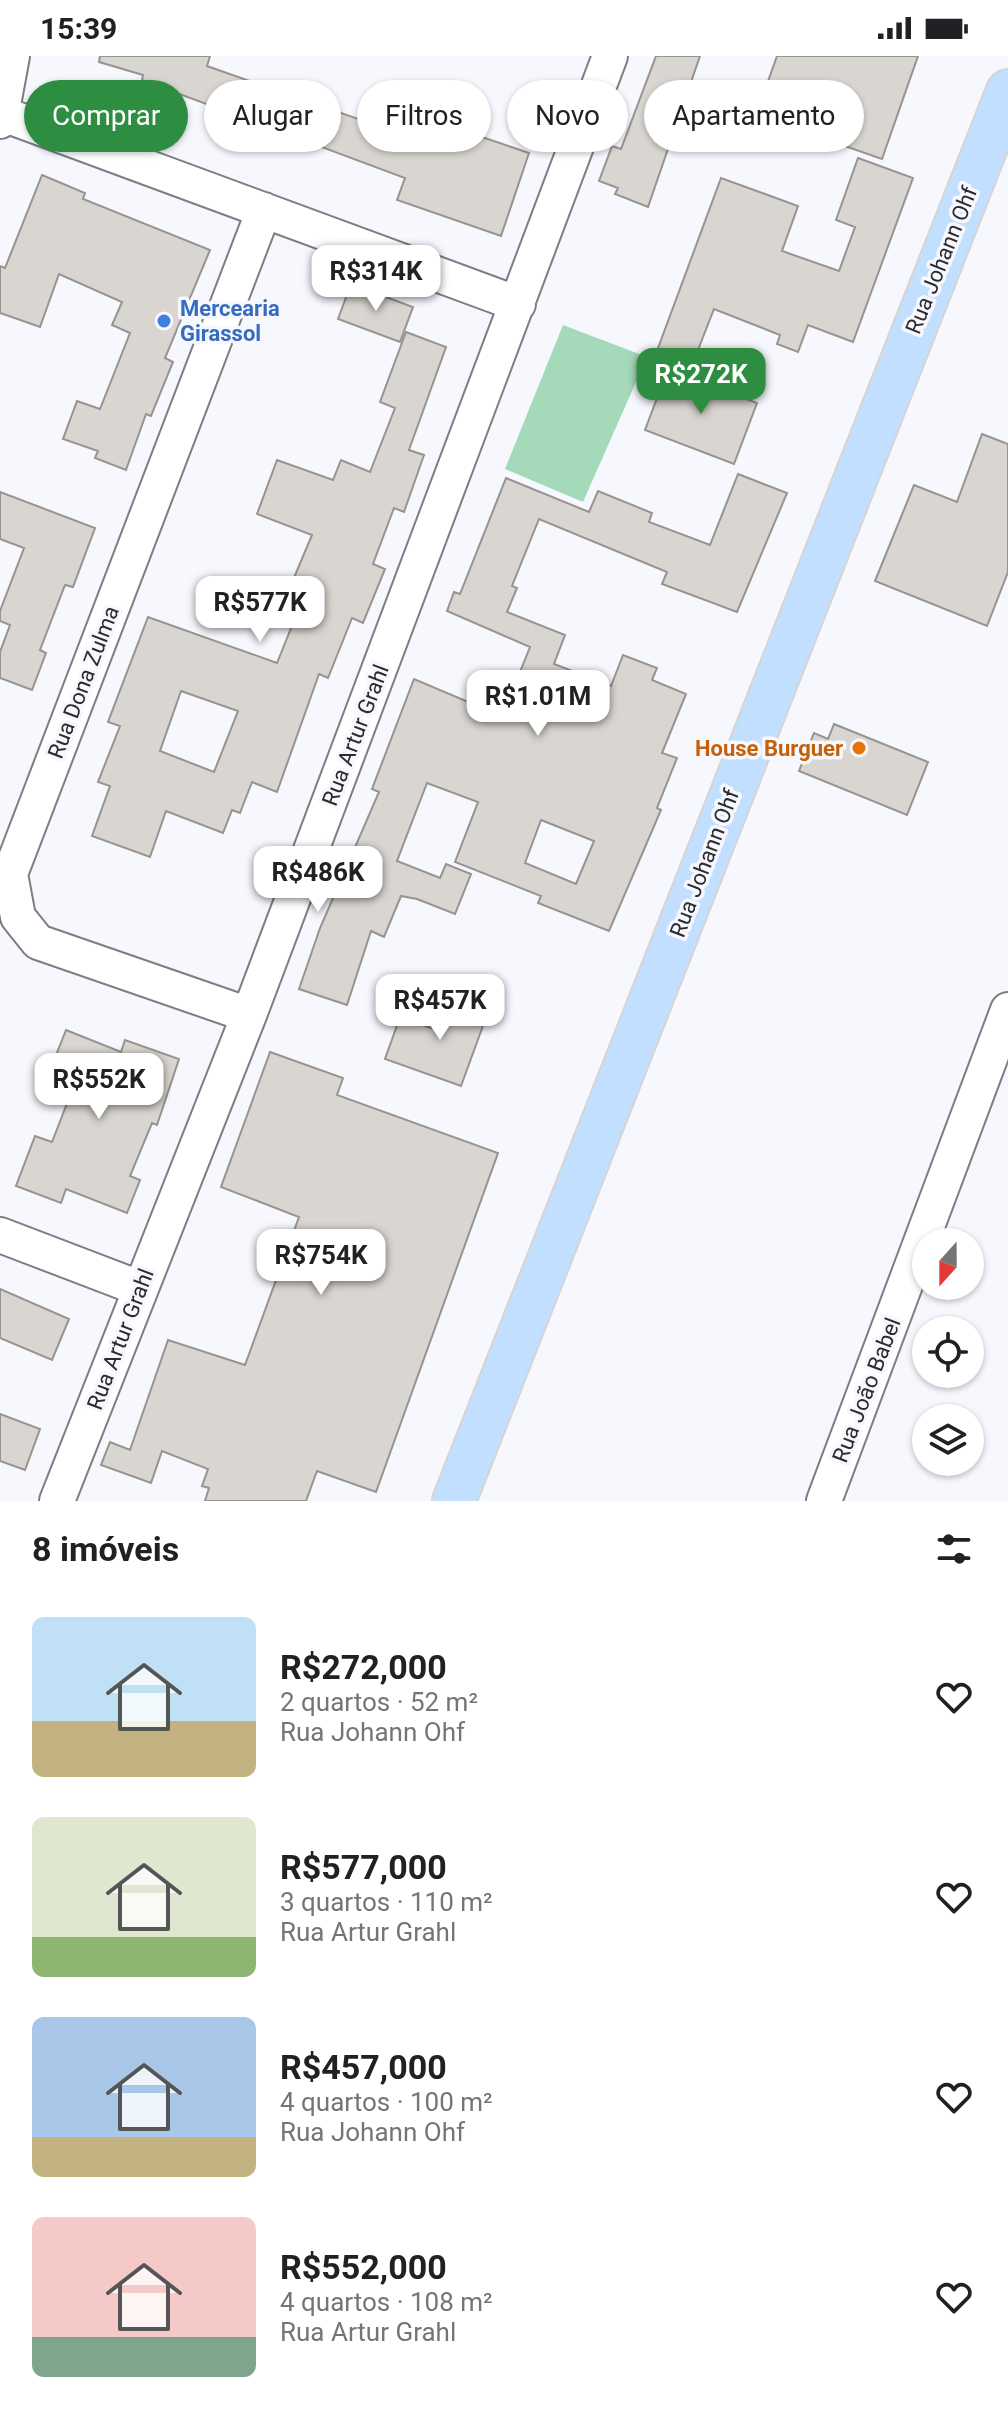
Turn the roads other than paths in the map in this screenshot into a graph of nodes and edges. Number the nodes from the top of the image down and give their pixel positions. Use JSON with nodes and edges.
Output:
{"nodes":[{"id":1,"x":12,"y":56,"type":"edge"},
{"id":2,"x":610,"y":56,"type":"edge"},
{"id":3,"x":1008,"y":91,"type":"edge"},
{"id":4,"x":1,"y":116,"type":"edge"},
{"id":5,"x":264,"y":210,"type":"junction"},
{"id":6,"x":518,"y":304,"type":"junction"},
{"id":7,"x":1008,"y":1010,"type":"edge"},
{"id":8,"x":249,"y":1015,"type":"junction"},
{"id":9,"x":0,"y":1235,"type":"edge"},
{"id":10,"x":139,"y":1288,"type":"junction"},
{"id":11,"x":57,"y":1501,"type":"edge"},
{"id":12,"x":454,"y":1501,"type":"edge"},
{"id":13,"x":824,"y":1501,"type":"edge"}],
"edges":[{"from":1,"to":4,"type":"street"},
{"from":2,"to":6,"type":"street","name":"Rua Artur Grahl"},
{"from":3,"to":12,"type":"main road","name":"Rua Johann Ohf"},
{"from":4,"to":5,"type":"street"},
{"from":5,"to":6,"type":"street"},
{"from":5,"to":8,"type":"street","name":"Rua Dona Zulma"},
{"from":6,"to":8,"type":"street","name":"Rua Artur Grahl"},
{"from":7,"to":13,"type":"street","name":"Rua João Babel"},
{"from":8,"to":10,"type":"street","name":"Rua Artur Grahl"},
{"from":9,"to":10,"type":"street"},
{"from":10,"to":11,"type":"street","name":"Rua Artur Grahl"}]}
